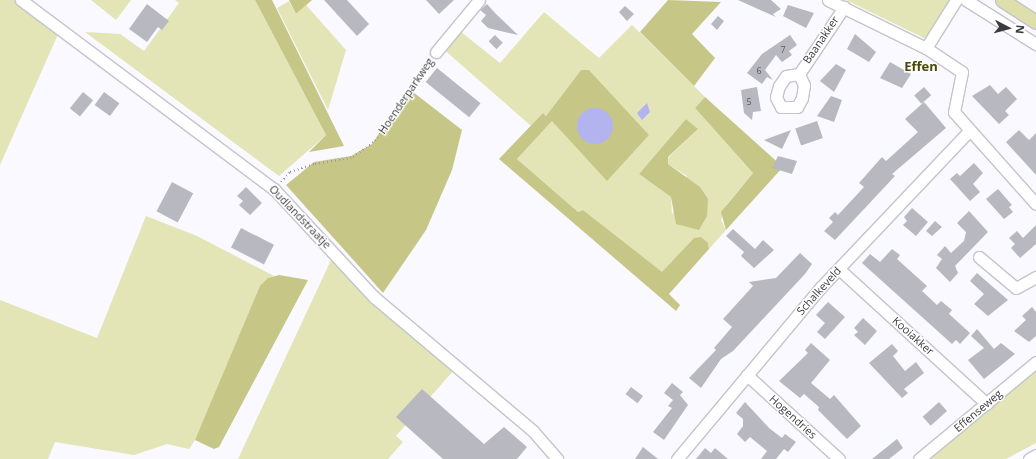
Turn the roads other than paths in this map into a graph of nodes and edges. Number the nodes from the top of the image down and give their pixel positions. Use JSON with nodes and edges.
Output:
{"nodes":[{"id":1,"x":21,"y":0,"type":"edge"},
{"id":2,"x":479,"y":0,"type":"edge"},
{"id":3,"x":828,"y":0,"type":"edge"},
{"id":4,"x":956,"y":0,"type":"edge"},
{"id":5,"x":966,"y":0,"type":"edge"},
{"id":6,"x":1002,"y":0,"type":"edge"},
{"id":7,"x":844,"y":7,"type":"junction"},
{"id":8,"x":1036,"y":22,"type":"edge"},
{"id":9,"x":1036,"y":44,"type":"edge"},
{"id":10,"x":926,"y":48,"type":"junction"},
{"id":11,"x":436,"y":52,"type":"road end"},
{"id":12,"x":799,"y":74,"type":"dead end"},
{"id":13,"x":969,"y":131,"type":"junction"},
{"id":14,"x":1036,"y":204,"type":"edge"},
{"id":15,"x":979,"y":257,"type":"dead end"},
{"id":16,"x":839,"y":269,"type":"junction"},
{"id":17,"x":1036,"y":277,"type":"edge"},
{"id":18,"x":1036,"y":362,"type":"edge"},
{"id":19,"x":747,"y":375,"type":"junction"},
{"id":20,"x":987,"y":404,"type":"junction"},
{"id":21,"x":1036,"y":455,"type":"edge"},
{"id":22,"x":557,"y":459,"type":"edge"},
{"id":23,"x":677,"y":459,"type":"edge"},
{"id":24,"x":839,"y":459,"type":"edge"},
{"id":25,"x":919,"y":459,"type":"edge"},
{"id":26,"x":1029,"y":459,"type":"edge"}],
"edges":[{"from":1,"to":22,"type":"street","name":"Oudlandstraatje"},
{"from":2,"to":11,"type":"street","name":"Hoenderparkweg"},
{"from":3,"to":7,"type":"street"},
{"from":4,"to":10,"type":"street"},
{"from":5,"to":9,"type":"street"},
{"from":6,"to":8,"type":"main road"},
{"from":7,"to":10,"type":"street"},
{"from":7,"to":12,"type":"street","name":"Baanakker"},
{"from":10,"to":13,"type":"street"},
{"from":13,"to":14,"type":"street"},
{"from":13,"to":16,"type":"street","name":"Schalkeveld"},
{"from":15,"to":17,"type":"street"},
{"from":16,"to":19,"type":"street","name":"Schalkeveld"},
{"from":16,"to":20,"type":"street","name":"Kooiakker"},
{"from":18,"to":20,"type":"street","name":"Effenseweg"},
{"from":19,"to":23,"type":"street","name":"Schalkeveld"},
{"from":19,"to":24,"type":"street","name":"Hogendries"},
{"from":20,"to":25,"type":"street","name":"Effenseweg"},
{"from":21,"to":26,"type":"street"}]}
